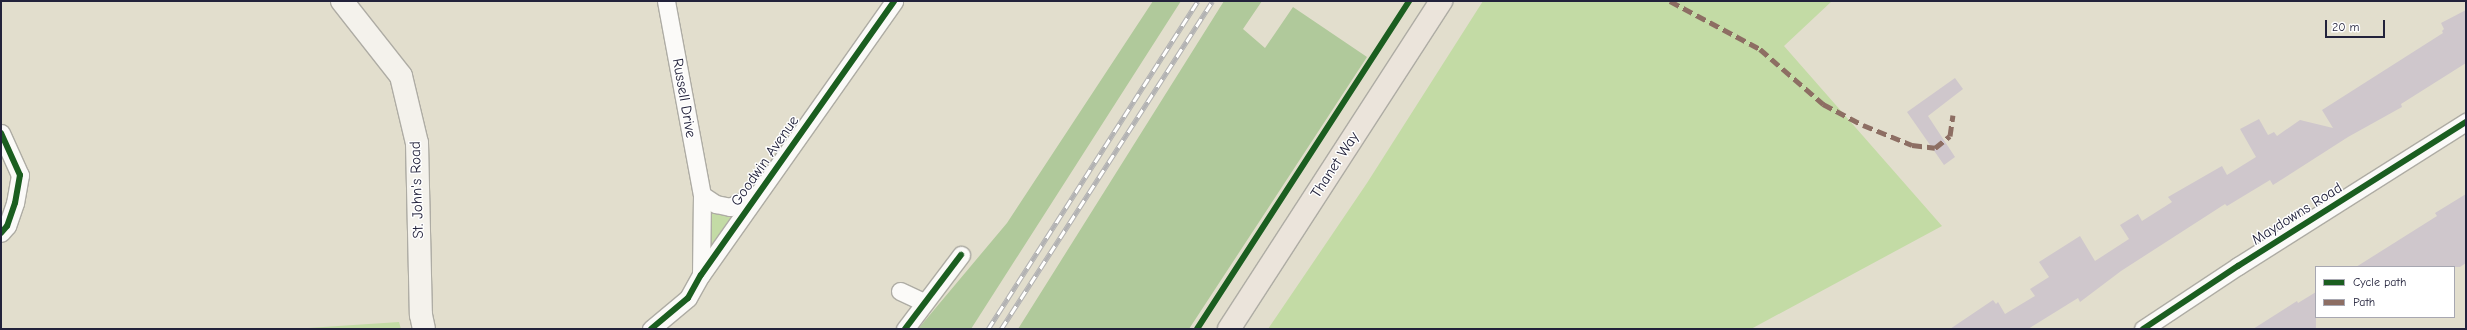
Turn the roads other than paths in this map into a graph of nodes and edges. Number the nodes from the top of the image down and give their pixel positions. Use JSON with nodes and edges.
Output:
{"nodes":[{"id":1,"x":342,"y":1,"type":"edge"},
{"id":2,"x":666,"y":1,"type":"edge"},
{"id":3,"x":894,"y":1,"type":"edge"},
{"id":4,"x":1441,"y":1,"type":"edge"},
{"id":5,"x":2466,"y":122,"type":"edge"},
{"id":6,"x":1,"y":133,"type":"edge"},
{"id":7,"x":758,"y":194,"type":"junction"},
{"id":8,"x":702,"y":195,"type":"junction"},
{"id":9,"x":1,"y":233,"type":"edge"},
{"id":10,"x":961,"y":255,"type":"dead end"},
{"id":11,"x":701,"y":275,"type":"junction"},
{"id":12,"x":900,"y":291,"type":"dead end"},
{"id":13,"x":924,"y":302,"type":"junction"},
{"id":14,"x":424,"y":329,"type":"edge"},
{"id":15,"x":651,"y":329,"type":"edge"},
{"id":16,"x":905,"y":329,"type":"edge"},
{"id":17,"x":1229,"y":329,"type":"edge"},
{"id":18,"x":2143,"y":329,"type":"edge"}],
"edges":[{"from":1,"to":14,"type":"main road","name":"St. John's Road"},
{"from":2,"to":8,"type":"street","name":"Russell Drive"},
{"from":3,"to":7,"type":"street","name":"Goodwin Avenue"},
{"from":4,"to":17,"type":"main road","name":"Thanet Way"},
{"from":5,"to":18,"type":"street","name":"Maydowns Road"},
{"from":6,"to":9,"type":"street"},
{"from":7,"to":8,"type":"street"},
{"from":7,"to":11,"type":"street","name":"Goodwin Avenue"},
{"from":8,"to":11,"type":"street","name":"Russell Drive"},
{"from":10,"to":13,"type":"street"},
{"from":11,"to":15,"type":"street","name":"Goodwin Avenue"},
{"from":12,"to":13,"type":"street"},
{"from":13,"to":16,"type":"street"}]}
